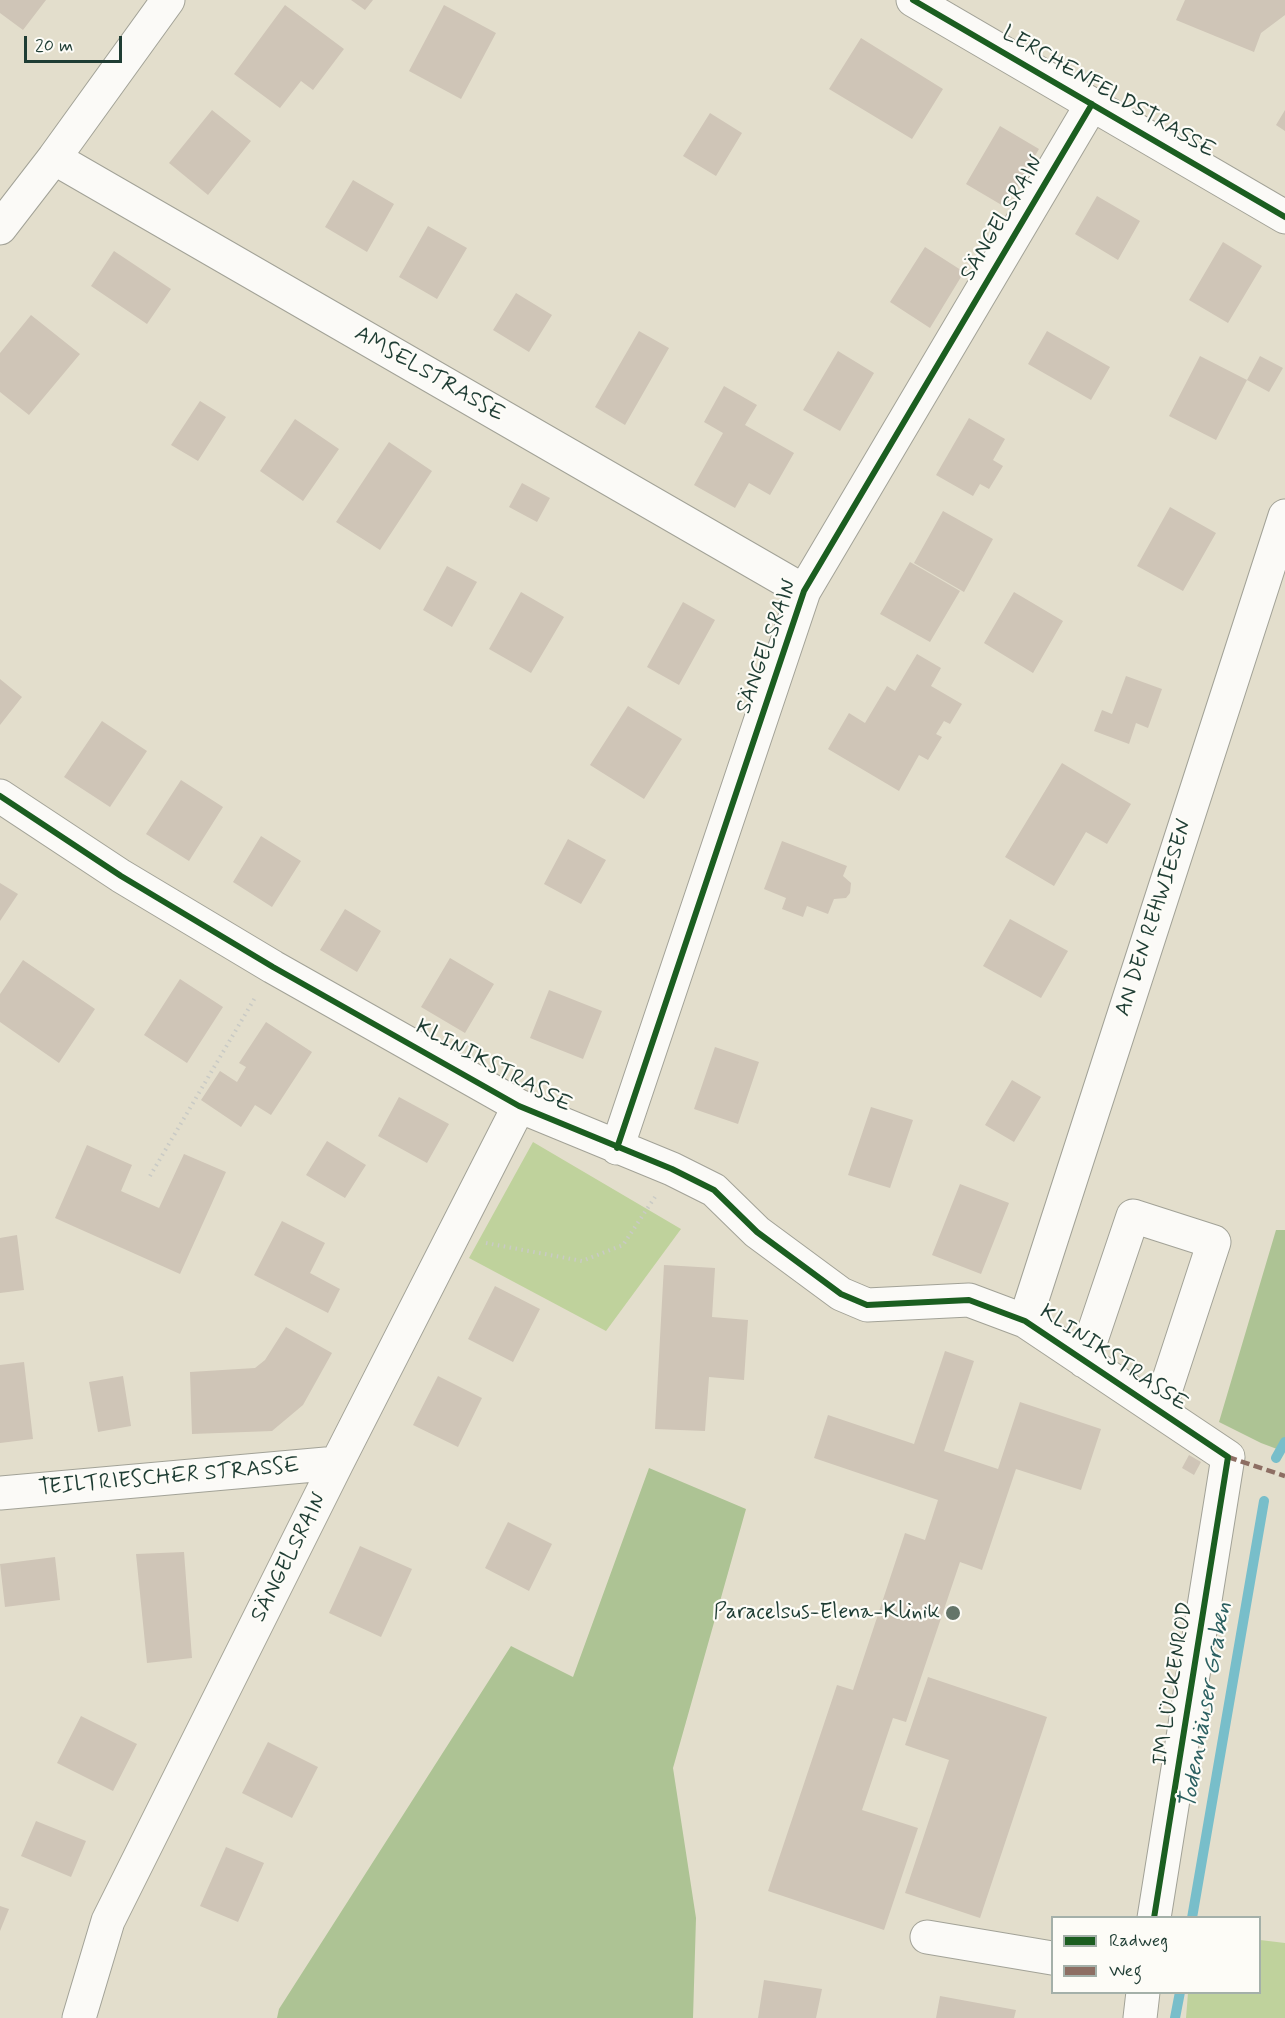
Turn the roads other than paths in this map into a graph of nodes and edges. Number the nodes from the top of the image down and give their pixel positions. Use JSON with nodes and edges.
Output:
{"nodes":[{"id":1,"x":168,"y":0,"type":"edge"},
{"id":2,"x":913,"y":0,"type":"edge"},
{"id":3,"x":1092,"y":104,"type":"junction"},
{"id":4,"x":54,"y":158,"type":"junction"},
{"id":5,"x":1285,"y":216,"type":"edge"},
{"id":6,"x":0,"y":228,"type":"edge"},
{"id":7,"x":1285,"y":516,"type":"edge"},
{"id":8,"x":804,"y":591,"type":"junction"},
{"id":9,"x":0,"y":796,"type":"edge"},
{"id":10,"x":519,"y":1106,"type":"junction"},
{"id":11,"x":617,"y":1148,"type":"junction"},
{"id":12,"x":1025,"y":1321,"type":"junction"},
{"id":13,"x":1084,"y":1361,"type":"junction"},
{"id":14,"x":1159,"y":1410,"type":"junction"},
{"id":15,"x":1228,"y":1457,"type":"joint"},
{"id":16,"x":337,"y":1463,"type":"junction"},
{"id":17,"x":0,"y":1494,"type":"edge"},
{"id":18,"x":1154,"y":1916,"type":"edge"},
{"id":19,"x":927,"y":1937,"type":"dead end"},
{"id":20,"x":1051,"y":1958,"type":"edge"},
{"id":21,"x":1143,"y":1994,"type":"edge"},
{"id":22,"x":79,"y":2018,"type":"edge"},
{"id":23,"x":1140,"y":2018,"type":"edge"}],
"edges":[{"from":1,"to":4,"type":"street"},
{"from":2,"to":3,"type":"street","name":"LERCHENFELDSTRASSE"},
{"from":3,"to":5,"type":"street","name":"LERCHENFELDSTRASSE"},
{"from":3,"to":8,"type":"street","name":"SÄNGELSRAIN"},
{"from":4,"to":6,"type":"street"},
{"from":4,"to":8,"type":"street","name":"AMSELSTRASSE"},
{"from":7,"to":12,"type":"street","name":"AN DEN REHWIESEN"},
{"from":8,"to":11,"type":"street","name":"SÄNGELSRAIN"},
{"from":9,"to":10,"type":"street","name":"KLINIKSTRASSE"},
{"from":10,"to":11,"type":"street","name":"KLINIKSTRASSE"},
{"from":10,"to":16,"type":"street","name":"SÄNGELSRAIN"},
{"from":11,"to":12,"type":"street","name":"KLINIKSTRASSE"},
{"from":12,"to":13,"type":"street","name":"KLINIKSTRASSE"},
{"from":13,"to":14,"type":"street","name":"KLINIKSTRASSE"},
{"from":13,"to":14,"type":"street"},
{"from":14,"to":15,"type":"street","name":"KLINIKSTRASSE"},
{"from":15,"to":18,"type":"street","name":"IM LÜCKENROD"},
{"from":16,"to":17,"type":"street","name":"TEILTRIESCHER STRASSE"},
{"from":16,"to":22,"type":"street","name":"SÄNGELSRAIN"},
{"from":19,"to":20,"type":"street"},
{"from":21,"to":23,"type":"street"}]}
